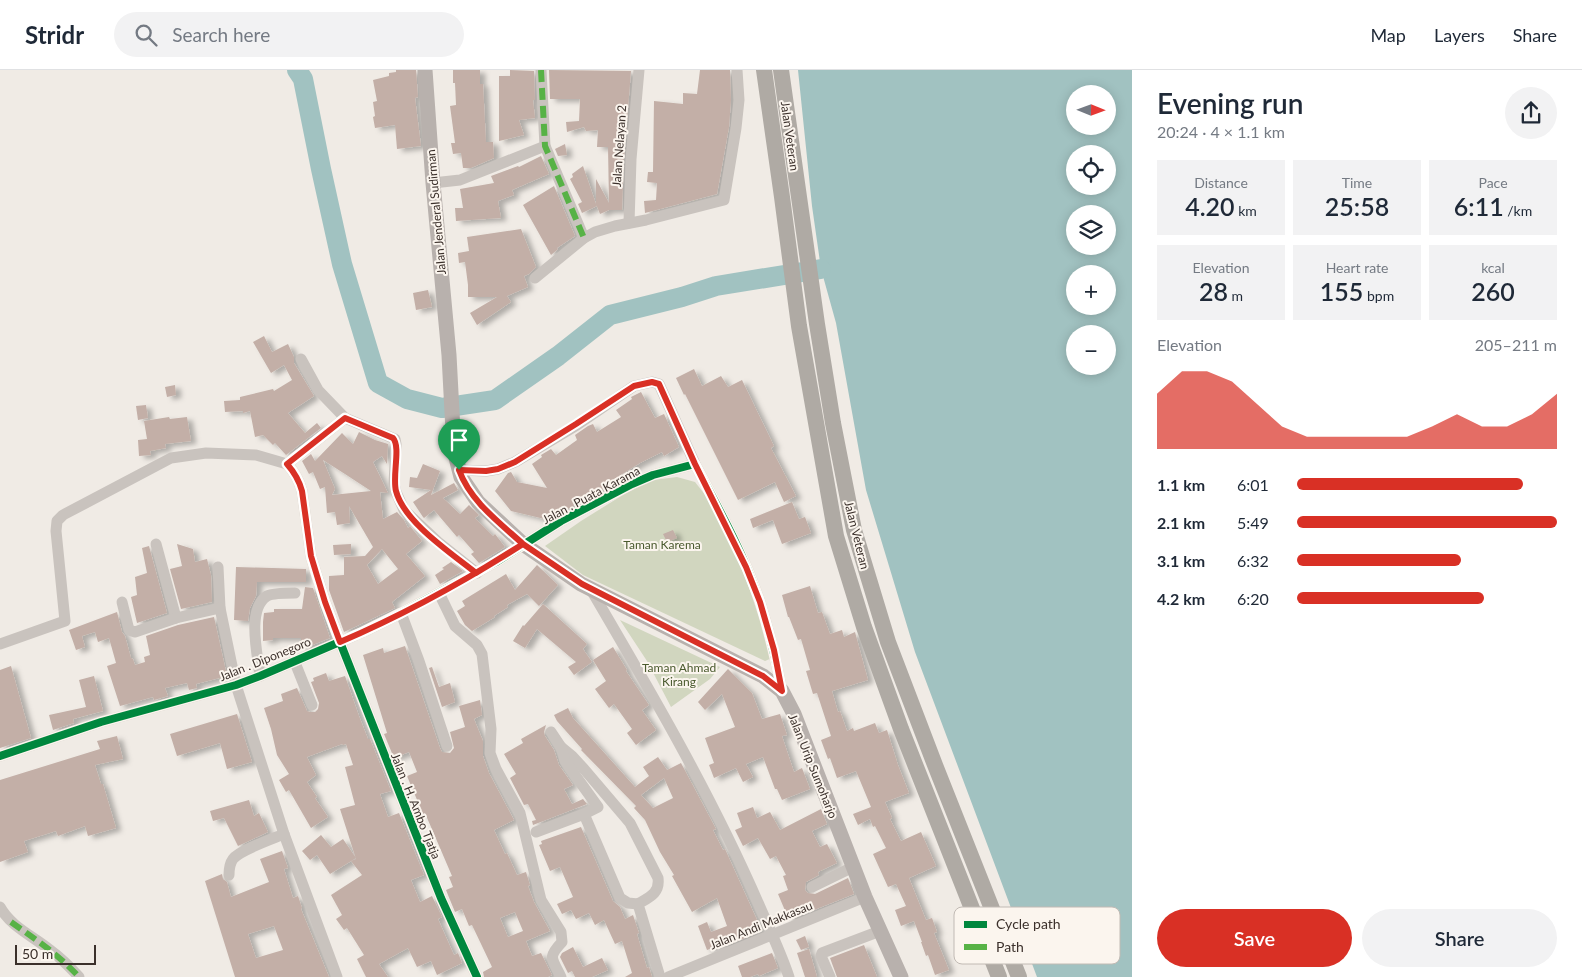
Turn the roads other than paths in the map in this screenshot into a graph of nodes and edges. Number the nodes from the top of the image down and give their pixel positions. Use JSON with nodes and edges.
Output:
{"nodes":[{"id":1,"x":425,"y":70,"type":"edge"},
{"id":2,"x":541,"y":70,"type":"edge"},
{"id":3,"x":639,"y":70,"type":"edge"},
{"id":4,"x":738,"y":70,"type":"edge"},
{"id":5,"x":764,"y":70,"type":"edge"},
{"id":6,"x":781,"y":70,"type":"edge"},
{"id":7,"x":546,"y":146,"type":"junction"},
{"id":8,"x":433,"y":183,"type":"junction"},
{"id":9,"x":790,"y":195,"type":"junction"},
{"id":10,"x":629,"y":223,"type":"junction"},
{"id":11,"x":584,"y":238,"type":"junction"},
{"id":12,"x":535,"y":278,"type":"dead end"},
{"id":13,"x":301,"y":360,"type":"dead end"},
{"id":14,"x":345,"y":418,"type":"junction"},
{"id":15,"x":454,"y":450,"type":"joint"},
{"id":16,"x":287,"y":464,"type":"junction"},
{"id":17,"x":695,"y":464,"type":"junction"},
{"id":18,"x":459,"y":470,"type":"junction"},
{"id":19,"x":156,"y":544,"type":"dead end"},
{"id":20,"x":523,"y":544,"type":"junction"},
{"id":21,"x":218,"y":567,"type":"dead end"},
{"id":22,"x":476,"y":573,"type":"junction"},
{"id":23,"x":590,"y":588,"type":"junction"},
{"id":24,"x":295,"y":593,"type":"dead end"},
{"id":25,"x":439,"y":593,"type":"junction"},
{"id":26,"x":122,"y":602,"type":"dead end"},
{"id":27,"x":220,"y":608,"type":"junction"},
{"id":28,"x":401,"y":613,"type":"junction"},
{"id":29,"x":176,"y":618,"type":"junction"},
{"id":30,"x":340,"y":642,"type":"junction"},
{"id":31,"x":0,"y":644,"type":"edge"},
{"id":32,"x":294,"y":660,"type":"junction"},
{"id":33,"x":260,"y":676,"type":"junction"},
{"id":34,"x":236,"y":685,"type":"junction"},
{"id":35,"x":782,"y":691,"type":"junction"},
{"id":36,"x":312,"y":705,"type":"dead end"},
{"id":37,"x":550,"y":732,"type":"dead end"},
{"id":38,"x":446,"y":746,"type":"dead end"},
{"id":39,"x":561,"y":747,"type":"junction"},
{"id":40,"x":0,"y":756,"type":"edge"},
{"id":41,"x":608,"y":799,"type":"junction"},
{"id":42,"x":598,"y":807,"type":"junction"},
{"id":43,"x":584,"y":814,"type":"junction"},
{"id":44,"x":536,"y":832,"type":"dead end"},
{"id":45,"x":284,"y":834,"type":"junction"},
{"id":46,"x":853,"y":867,"type":"junction"},
{"id":47,"x":230,"y":875,"type":"dead end"},
{"id":48,"x":812,"y":887,"type":"dead end"},
{"id":49,"x":865,"y":897,"type":"junction"},
{"id":50,"x":638,"y":904,"type":"junction"},
{"id":51,"x":0,"y":907,"type":"edge"},
{"id":52,"x":971,"y":907,"type":"edge"},
{"id":53,"x":991,"y":907,"type":"edge"},
{"id":54,"x":880,"y":931,"type":"junction"},
{"id":55,"x":773,"y":935,"type":"junction"},
{"id":56,"x":994,"y":964,"type":"edge"},
{"id":57,"x":1014,"y":964,"type":"edge"},
{"id":58,"x":898,"y":976,"type":"edge"},
{"id":59,"x":79,"y":977,"type":"edge"},
{"id":60,"x":337,"y":977,"type":"edge"},
{"id":61,"x":477,"y":977,"type":"edge"},
{"id":62,"x":561,"y":977,"type":"edge"},
{"id":63,"x":660,"y":977,"type":"edge"},
{"id":64,"x":668,"y":977,"type":"edge"},
{"id":65,"x":789,"y":977,"type":"edge"},
{"id":66,"x":830,"y":977,"type":"edge"},
{"id":67,"x":999,"y":977,"type":"edge"},
{"id":68,"x":1019,"y":977,"type":"edge"}],
"edges":[{"from":1,"to":8,"type":"main road","name":"Jalan Jenderal Sudirman"},
{"from":2,"to":7,"type":"street"},
{"from":3,"to":10,"type":"street","name":"Jalan Nelayan 2"},
{"from":4,"to":10,"type":"street"},
{"from":5,"to":9,"type":"highway","name":"Jalan Veteran"},
{"from":6,"to":9,"type":"highway","name":"Jalan Veteran"},
{"from":7,"to":8,"type":"street"},
{"from":7,"to":11,"type":"street"},
{"from":8,"to":15,"type":"main road","name":"Jalan Jenderal Sudirman"},
{"from":9,"to":52,"type":"highway","name":"Jalan Veteran"},
{"from":9,"to":53,"type":"highway","name":"Jalan Veteran"},
{"from":10,"to":11,"type":"street"},
{"from":11,"to":12,"type":"street"},
{"from":13,"to":14,"type":"street"},
{"from":14,"to":16,"type":"street"},
{"from":14,"to":22,"type":"street"},
{"from":15,"to":18,"type":"main road","name":"Jalan Urip Sumoharjo"},
{"from":16,"to":30,"type":"street","name":"Jalan . H. Ambo Tjatja"},
{"from":16,"to":31,"type":"street"},
{"from":17,"to":18,"type":"street"},
{"from":17,"to":20,"type":"street","name":"Jalan . Puata Karama"},
{"from":17,"to":35,"type":"street"},
{"from":18,"to":20,"type":"main road","name":"Jalan Urip Sumoharjo"},
{"from":19,"to":29,"type":"street"},
{"from":20,"to":22,"type":"street","name":"Jalan . Diponegoro"},
{"from":20,"to":23,"type":"main road","name":"Jalan Urip Sumoharjo"},
{"from":21,"to":27,"type":"street"},
{"from":22,"to":25,"type":"street","name":"Jalan . Diponegoro"},
{"from":23,"to":35,"type":"main road","name":"Jalan Urip Sumoharjo"},
{"from":23,"to":55,"type":"street"},
{"from":24,"to":33,"type":"street"},
{"from":25,"to":28,"type":"street","name":"Jalan . Diponegoro"},
{"from":25,"to":62,"type":"street"},
{"from":26,"to":29,"type":"street"},
{"from":27,"to":29,"type":"street"},
{"from":27,"to":34,"type":"street"},
{"from":28,"to":30,"type":"street","name":"Jalan . Diponegoro"},
{"from":28,"to":38,"type":"street"},
{"from":30,"to":32,"type":"street","name":"Jalan . Diponegoro"},
{"from":30,"to":61,"type":"street","name":"Jalan . H. Ambo Tjatja"},
{"from":32,"to":33,"type":"street","name":"Jalan . Diponegoro"},
{"from":32,"to":36,"type":"street"},
{"from":33,"to":34,"type":"street","name":"Jalan . Diponegoro"},
{"from":34,"to":40,"type":"street","name":"Jalan . Diponegoro"},
{"from":34,"to":45,"type":"street"},
{"from":35,"to":46,"type":"main road","name":"Jalan Urip Sumoharjo"},
{"from":37,"to":39,"type":"street"},
{"from":39,"to":41,"type":"street"},
{"from":39,"to":42,"type":"street"},
{"from":41,"to":42,"type":"street"},
{"from":41,"to":50,"type":"street"},
{"from":42,"to":43,"type":"street"},
{"from":43,"to":44,"type":"street"},
{"from":43,"to":50,"type":"street"},
{"from":45,"to":47,"type":"street"},
{"from":45,"to":60,"type":"street"},
{"from":46,"to":48,"type":"street"},
{"from":46,"to":49,"type":"main road","name":"Jalan Urip Sumoharjo"},
{"from":49,"to":54,"type":"main road","name":"Jalan Urip Sumoharjo"},
{"from":49,"to":55,"type":"street","name":"Jalan Andi Makkasau"},
{"from":50,"to":63,"type":"street"},
{"from":51,"to":59,"type":"street"},
{"from":54,"to":58,"type":"main road","name":"Jalan Urip Sumoharjo"},
{"from":54,"to":66,"type":"street"},
{"from":55,"to":64,"type":"street","name":"Jalan Andi Makkasau"},
{"from":55,"to":65,"type":"street"},
{"from":56,"to":67,"type":"highway","name":"Jalan Veteran"},
{"from":57,"to":68,"type":"highway","name":"Jalan Veteran"}]}
